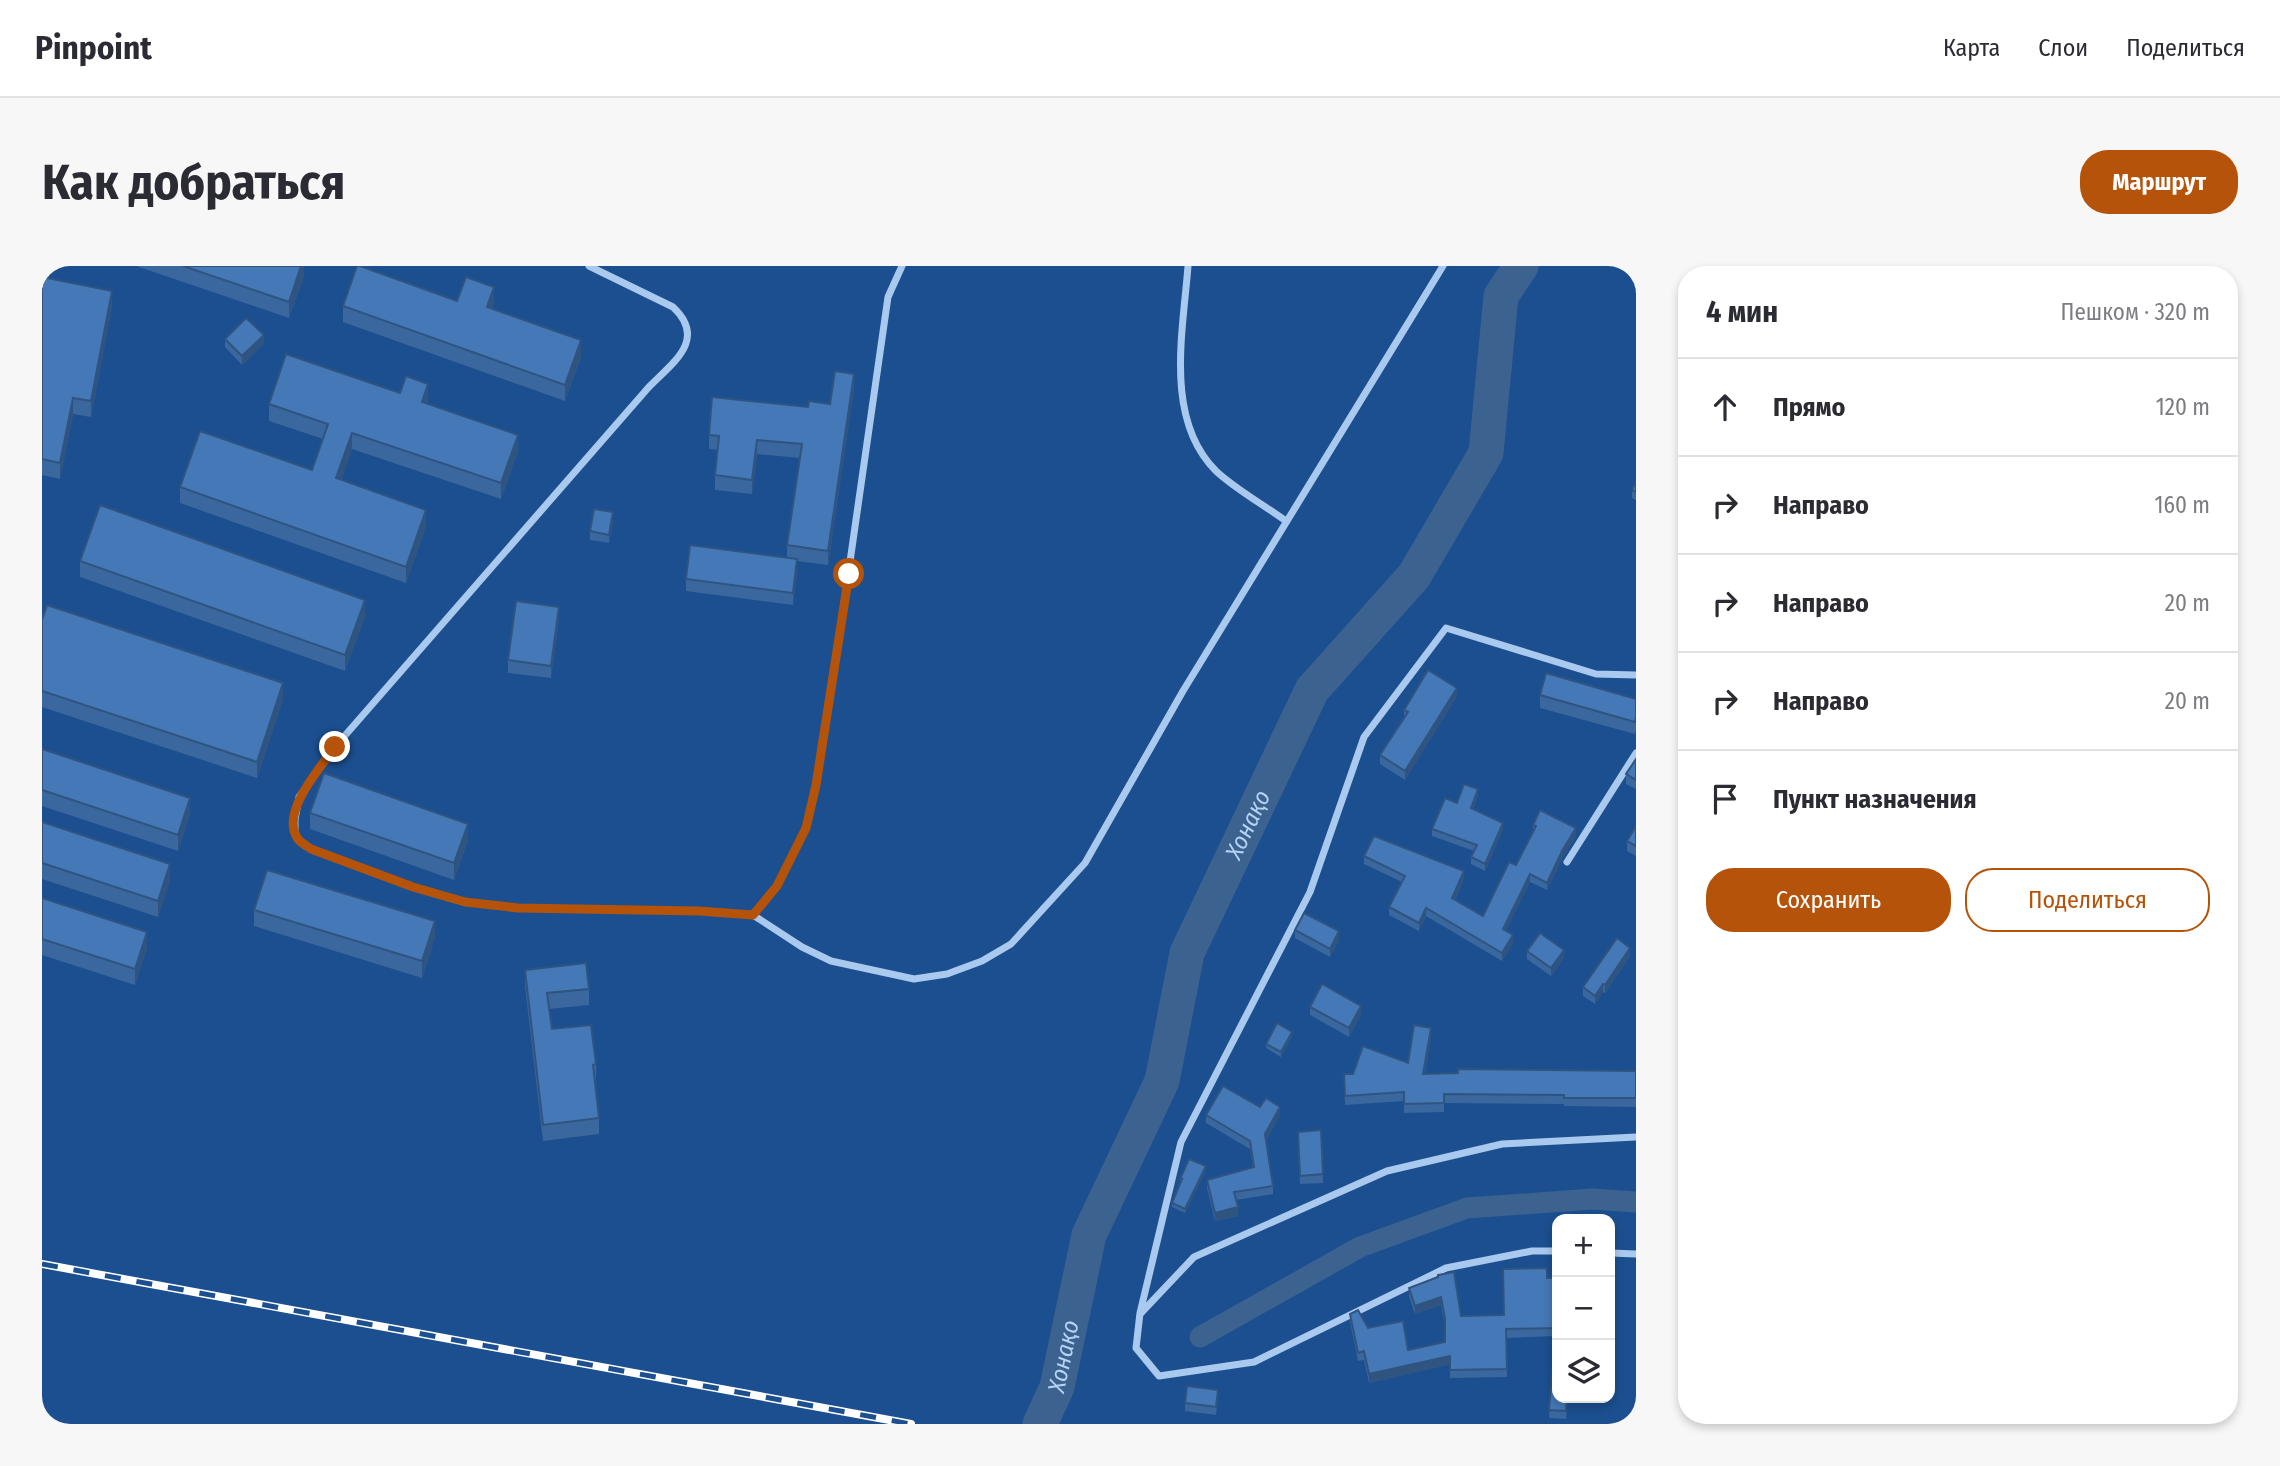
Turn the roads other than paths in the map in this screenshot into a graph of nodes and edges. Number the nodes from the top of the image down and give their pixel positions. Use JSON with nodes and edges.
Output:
{"nodes":[{"id":1,"x":589,"y":266,"type":"edge"},
{"id":2,"x":902,"y":266,"type":"edge"},
{"id":3,"x":1188,"y":266,"type":"edge"},
{"id":4,"x":1443,"y":266,"type":"edge"},
{"id":5,"x":1286,"y":521,"type":"junction"},
{"id":6,"x":1636,"y":675,"type":"edge"},
{"id":7,"x":1636,"y":753,"type":"edge"},
{"id":8,"x":1567,"y":862,"type":"dead end"},
{"id":9,"x":753,"y":915,"type":"junction"},
{"id":10,"x":1636,"y":1137,"type":"edge"},
{"id":11,"x":1552,"y":1251,"type":"edge"},
{"id":12,"x":1615,"y":1253,"type":"edge"},
{"id":13,"x":1636,"y":1254,"type":"edge"},
{"id":14,"x":1140,"y":1313,"type":"junction"}],
"edges":[{"from":1,"to":9,"type":"street"},
{"from":2,"to":9,"type":"street"},
{"from":3,"to":5,"type":"street"},
{"from":4,"to":5,"type":"street"},
{"from":5,"to":9,"type":"street"},
{"from":6,"to":14,"type":"street"},
{"from":7,"to":8,"type":"street"},
{"from":10,"to":14,"type":"street"},
{"from":11,"to":14,"type":"street"},
{"from":12,"to":13,"type":"street"}]}
